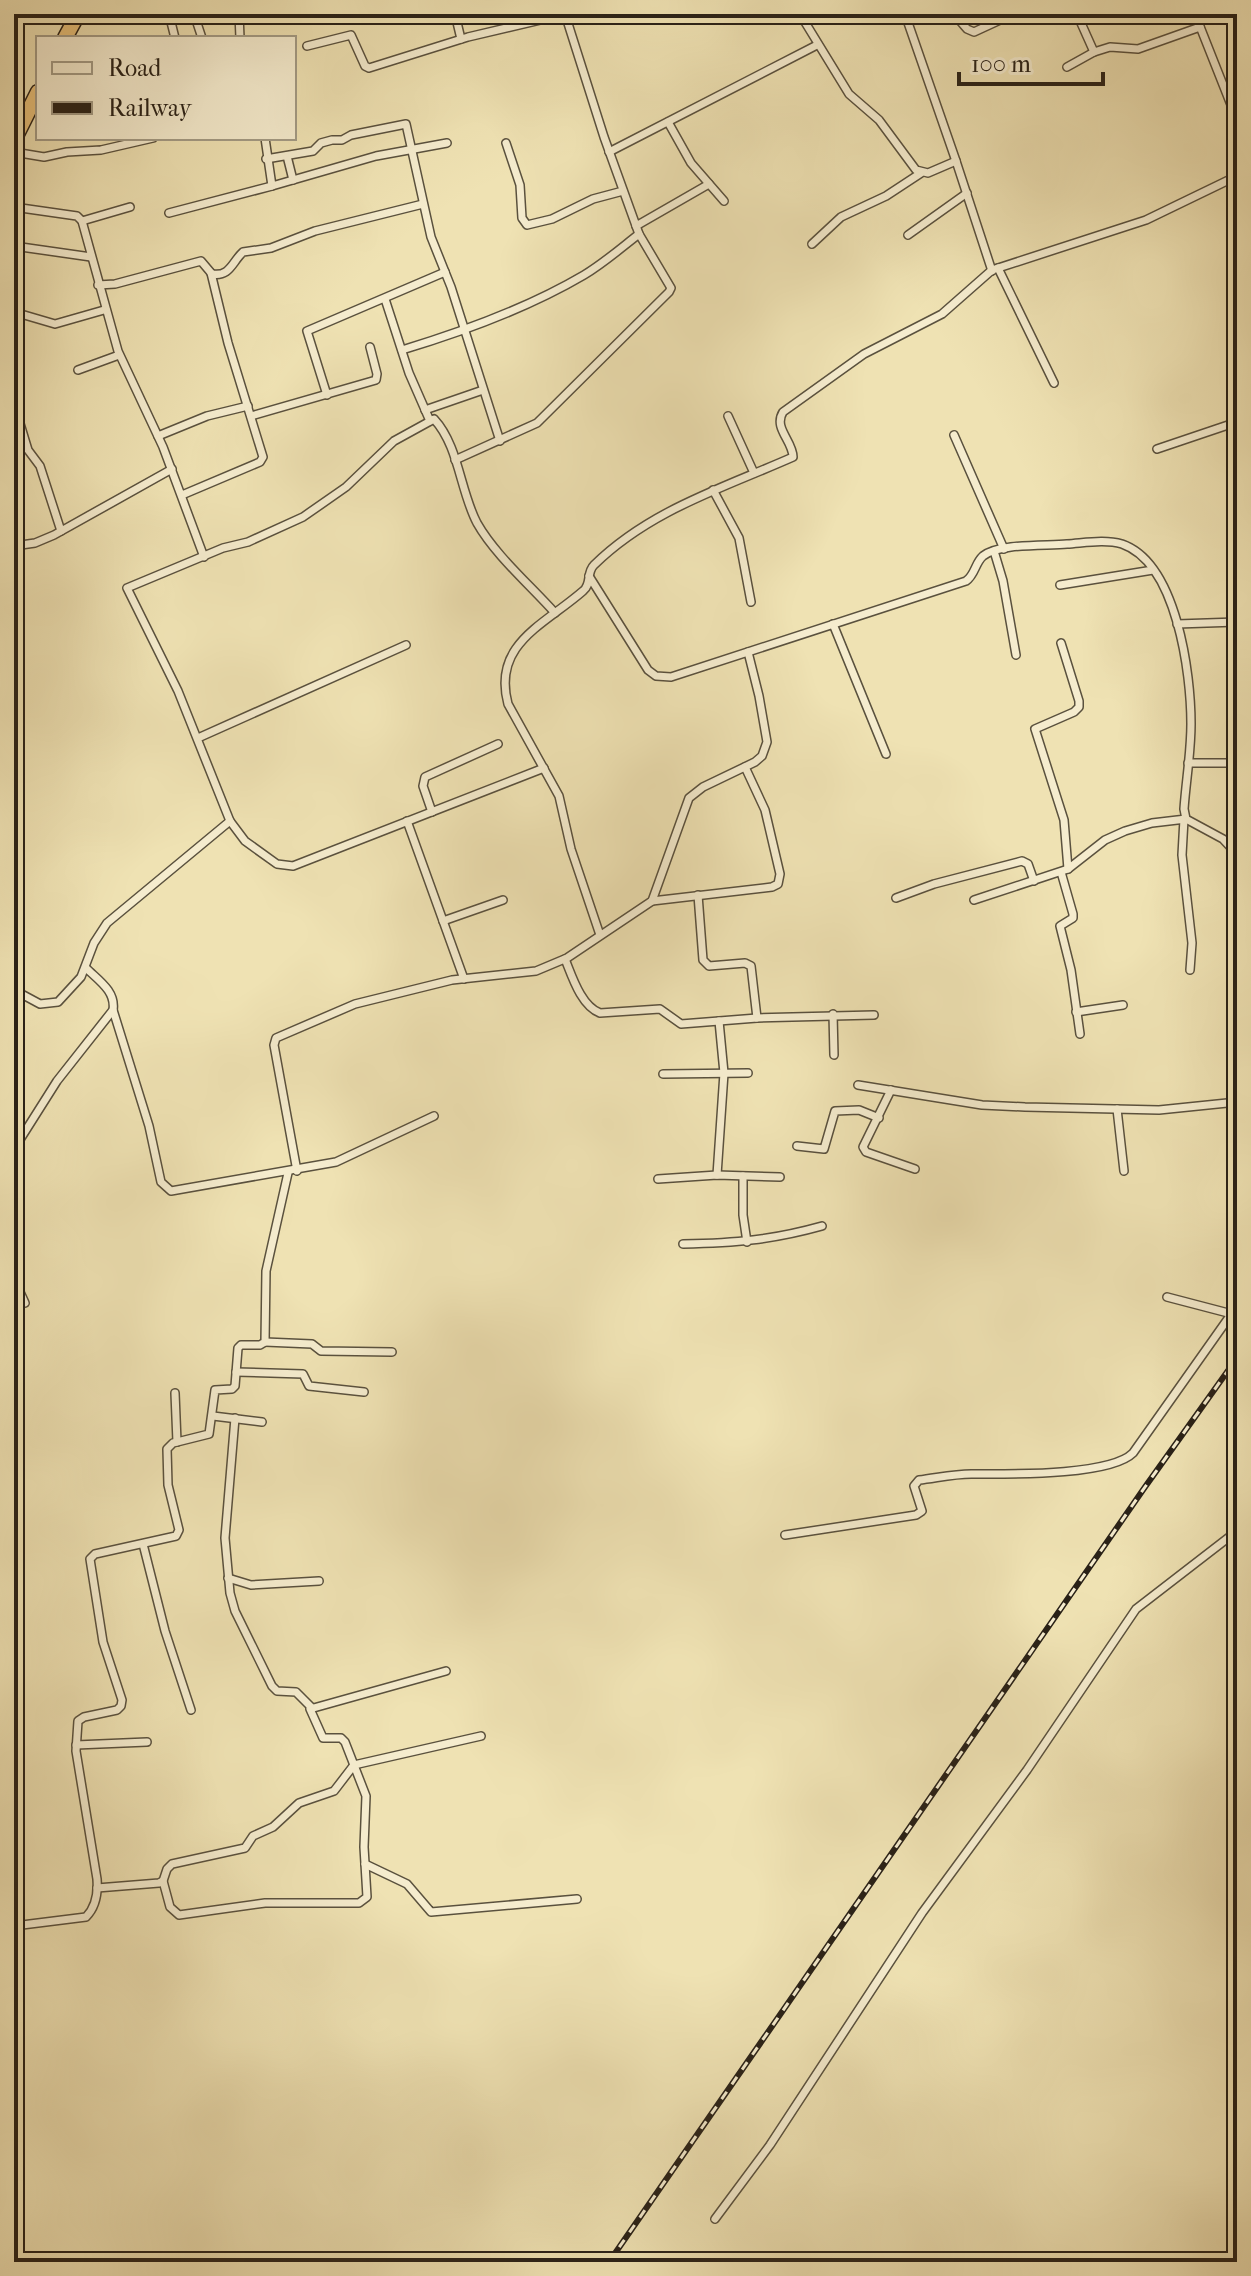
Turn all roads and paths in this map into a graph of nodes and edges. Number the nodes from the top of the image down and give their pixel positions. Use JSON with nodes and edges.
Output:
{"nodes":[{"id":1,"x":78,"y":14,"type":"edge"},
{"id":2,"x":169,"y":14,"type":"edge"},
{"id":3,"x":194,"y":14,"type":"edge"},
{"id":4,"x":239,"y":14,"type":"edge"},
{"id":5,"x":455,"y":14,"type":"edge"},
{"id":6,"x":565,"y":14,"type":"edge"},
{"id":7,"x":800,"y":14,"type":"edge"},
{"id":8,"x":905,"y":14,"type":"edge"},
{"id":9,"x":954,"y":14,"type":"edge"},
{"id":10,"x":1013,"y":14,"type":"edge"},
{"id":11,"x":1077,"y":14,"type":"edge"},
{"id":12,"x":1195,"y":14,"type":"edge"},
{"id":13,"x":521,"y":18,"type":"edge"},
{"id":14,"x":1200,"y":27,"type":"junction"},
{"id":15,"x":66,"y":36,"type":"edge"},
{"id":16,"x":174,"y":36,"type":"edge"},
{"id":17,"x":201,"y":36,"type":"edge"},
{"id":18,"x":240,"y":36,"type":"edge"},
{"id":19,"x":461,"y":39,"type":"junction"},
{"id":20,"x":817,"y":45,"type":"junction"},
{"id":21,"x":307,"y":46,"type":"dead end"},
{"id":22,"x":1094,"y":52,"type":"junction"},
{"id":23,"x":1067,"y":67,"type":"dead end"},
{"id":24,"x":36,"y":95,"type":"edge"},
{"id":25,"x":20,"y":115,"type":"edge"},
{"id":26,"x":1237,"y":120,"type":"edge"},
{"id":27,"x":668,"y":122,"type":"junction"},
{"id":28,"x":14,"y":140,"type":"edge"},
{"id":29,"x":144,"y":140,"type":"edge"},
{"id":30,"x":265,"y":140,"type":"edge"},
{"id":31,"x":447,"y":143,"type":"dead end"},
{"id":32,"x":506,"y":143,"type":"dead end"},
{"id":33,"x":413,"y":150,"type":"junction"},
{"id":34,"x":14,"y":152,"type":"edge"},
{"id":35,"x":609,"y":152,"type":"junction"},
{"id":36,"x":287,"y":156,"type":"junction"},
{"id":37,"x":266,"y":159,"type":"junction"},
{"id":38,"x":956,"y":161,"type":"junction"},
{"id":39,"x":921,"y":173,"type":"junction"},
{"id":40,"x":1237,"y":176,"type":"edge"},
{"id":41,"x":293,"y":180,"type":"junction"},
{"id":42,"x":709,"y":184,"type":"junction"},
{"id":43,"x":272,"y":186,"type":"junction"},
{"id":44,"x":623,"y":191,"type":"junction"},
{"id":45,"x":967,"y":193,"type":"junction"},
{"id":46,"x":724,"y":201,"type":"dead end"},
{"id":47,"x":423,"y":204,"type":"junction"},
{"id":48,"x":14,"y":207,"type":"edge"},
{"id":49,"x":130,"y":207,"type":"dead end"},
{"id":50,"x":169,"y":213,"type":"dead end"},
{"id":51,"x":82,"y":221,"type":"junction"},
{"id":52,"x":637,"y":230,"type":"junction"},
{"id":53,"x":908,"y":235,"type":"dead end"},
{"id":54,"x":812,"y":244,"type":"dead end"},
{"id":55,"x":14,"y":246,"type":"edge"},
{"id":56,"x":91,"y":257,"type":"junction"},
{"id":57,"x":995,"y":270,"type":"junction"},
{"id":58,"x":211,"y":272,"type":"junction"},
{"id":59,"x":445,"y":272,"type":"junction"},
{"id":60,"x":98,"y":285,"type":"junction"},
{"id":61,"x":385,"y":299,"type":"junction"},
{"id":62,"x":104,"y":310,"type":"junction"},
{"id":63,"x":14,"y":312,"type":"edge"},
{"id":64,"x":463,"y":330,"type":"junction"},
{"id":65,"x":370,"y":347,"type":"dead end"},
{"id":66,"x":402,"y":350,"type":"junction"},
{"id":67,"x":119,"y":355,"type":"junction"},
{"id":68,"x":78,"y":370,"type":"dead end"},
{"id":69,"x":1054,"y":383,"type":"dead end"},
{"id":70,"x":483,"y":390,"type":"junction"},
{"id":71,"x":327,"y":395,"type":"junction"},
{"id":72,"x":14,"y":404,"type":"edge"},
{"id":73,"x":248,"y":406,"type":"junction"},
{"id":74,"x":425,"y":410,"type":"junction"},
{"id":75,"x":251,"y":416,"type":"junction"},
{"id":76,"x":728,"y":416,"type":"dead end"},
{"id":77,"x":430,"y":421,"type":"junction"},
{"id":78,"x":1237,"y":422,"type":"edge"},
{"id":79,"x":954,"y":435,"type":"dead end"},
{"id":80,"x":158,"y":436,"type":"junction"},
{"id":81,"x":500,"y":441,"type":"junction"},
{"id":82,"x":1157,"y":449,"type":"dead end"},
{"id":83,"x":455,"y":460,"type":"junction"},
{"id":84,"x":172,"y":469,"type":"junction"},
{"id":85,"x":754,"y":473,"type":"junction"},
{"id":86,"x":713,"y":490,"type":"junction"},
{"id":87,"x":182,"y":495,"type":"junction"},
{"id":88,"x":61,"y":531,"type":"junction"},
{"id":89,"x":14,"y":546,"type":"edge"},
{"id":90,"x":1004,"y":549,"type":"junction"},
{"id":91,"x":994,"y":551,"type":"junction"},
{"id":92,"x":204,"y":557,"type":"junction"},
{"id":93,"x":1153,"y":570,"type":"junction"},
{"id":94,"x":589,"y":576,"type":"junction"},
{"id":95,"x":1060,"y":585,"type":"dead end"},
{"id":96,"x":751,"y":602,"type":"dead end"},
{"id":97,"x":555,"y":613,"type":"junction"},
{"id":98,"x":1237,"y":622,"type":"edge"},
{"id":99,"x":833,"y":624,"type":"junction"},
{"id":100,"x":1177,"y":624,"type":"junction"},
{"id":101,"x":1061,"y":643,"type":"dead end"},
{"id":102,"x":406,"y":645,"type":"dead end"},
{"id":103,"x":748,"y":652,"type":"junction"},
{"id":104,"x":1016,"y":655,"type":"dead end"},
{"id":105,"x":198,"y":738,"type":"junction"},
{"id":106,"x":498,"y":744,"type":"dead end"},
{"id":107,"x":886,"y":754,"type":"dead end"},
{"id":108,"x":1188,"y":763,"type":"junction"},
{"id":109,"x":1237,"y":763,"type":"edge"},
{"id":110,"x":745,"y":767,"type":"junction"},
{"id":111,"x":544,"y":768,"type":"junction"},
{"id":112,"x":432,"y":812,"type":"junction"},
{"id":113,"x":1185,"y":819,"type":"junction"},
{"id":114,"x":230,"y":821,"type":"junction"},
{"id":115,"x":407,"y":821,"type":"junction"},
{"id":116,"x":1237,"y":854,"type":"edge"},
{"id":117,"x":1064,"y":871,"type":"junction"},
{"id":118,"x":1034,"y":881,"type":"junction"},
{"id":119,"x":698,"y":895,"type":"junction"},
{"id":120,"x":896,"y":898,"type":"dead end"},
{"id":121,"x":503,"y":900,"type":"dead end"},
{"id":122,"x":974,"y":900,"type":"dead end"},
{"id":123,"x":652,"y":901,"type":"junction"},
{"id":124,"x":443,"y":921,"type":"junction"},
{"id":125,"x":600,"y":935,"type":"junction"},
{"id":126,"x":565,"y":959,"type":"junction"},
{"id":127,"x":86,"y":968,"type":"junction"},
{"id":128,"x":1190,"y":970,"type":"dead end"},
{"id":129,"x":464,"y":979,"type":"junction"},
{"id":130,"x":14,"y":990,"type":"edge"},
{"id":131,"x":1123,"y":1005,"type":"dead end"},
{"id":132,"x":113,"y":1010,"type":"junction"},
{"id":133,"x":1076,"y":1012,"type":"junction"},
{"id":134,"x":833,"y":1014,"type":"junction"},
{"id":135,"x":874,"y":1015,"type":"dead end"},
{"id":136,"x":757,"y":1018,"type":"junction"},
{"id":137,"x":719,"y":1021,"type":"junction"},
{"id":138,"x":1080,"y":1034,"type":"dead end"},
{"id":139,"x":834,"y":1055,"type":"dead end"},
{"id":140,"x":724,"y":1073,"type":"junction"},
{"id":141,"x":748,"y":1073,"type":"dead end"},
{"id":142,"x":663,"y":1074,"type":"dead end"},
{"id":143,"x":858,"y":1085,"type":"dead end"},
{"id":144,"x":891,"y":1090,"type":"junction"},
{"id":145,"x":1237,"y":1102,"type":"edge"},
{"id":146,"x":1117,"y":1109,"type":"junction"},
{"id":147,"x":434,"y":1116,"type":"dead end"},
{"id":148,"x":879,"y":1118,"type":"junction"},
{"id":149,"x":797,"y":1146,"type":"dead end"},
{"id":150,"x":14,"y":1149,"type":"edge"},
{"id":151,"x":915,"y":1169,"type":"dead end"},
{"id":152,"x":1124,"y":1171,"type":"dead end"},
{"id":153,"x":293,"y":1172,"type":"junction"},
{"id":154,"x":717,"y":1175,"type":"junction"},
{"id":155,"x":743,"y":1176,"type":"junction"},
{"id":156,"x":780,"y":1177,"type":"dead end"},
{"id":157,"x":658,"y":1179,"type":"dead end"},
{"id":158,"x":822,"y":1226,"type":"dead end"},
{"id":159,"x":747,"y":1242,"type":"junction"},
{"id":160,"x":683,"y":1244,"type":"dead end"},
{"id":161,"x":14,"y":1279,"type":"edge"},
{"id":162,"x":1167,"y":1297,"type":"dead end"},
{"id":163,"x":25,"y":1303,"type":"dead end"},
{"id":164,"x":1234,"y":1310,"type":"edge"},
{"id":165,"x":265,"y":1342,"type":"junction"},
{"id":166,"x":392,"y":1352,"type":"dead end"},
{"id":167,"x":236,"y":1372,"type":"junction"},
{"id":168,"x":364,"y":1392,"type":"dead end"},
{"id":169,"x":175,"y":1393,"type":"dead end"},
{"id":170,"x":213,"y":1416,"type":"junction"},
{"id":171,"x":235,"y":1418,"type":"junction"},
{"id":172,"x":262,"y":1422,"type":"dead end"},
{"id":173,"x":177,"y":1442,"type":"junction"},
{"id":174,"x":1237,"y":1531,"type":"edge"},
{"id":175,"x":785,"y":1535,"type":"dead end"},
{"id":176,"x":143,"y":1544,"type":"junction"},
{"id":177,"x":228,"y":1578,"type":"junction"},
{"id":178,"x":319,"y":1581,"type":"dead end"},
{"id":179,"x":446,"y":1671,"type":"dead end"},
{"id":180,"x":311,"y":1707,"type":"junction"},
{"id":181,"x":191,"y":1710,"type":"dead end"},
{"id":182,"x":481,"y":1736,"type":"dead end"},
{"id":183,"x":147,"y":1742,"type":"dead end"},
{"id":184,"x":76,"y":1745,"type":"junction"},
{"id":185,"x":354,"y":1765,"type":"junction"},
{"id":186,"x":365,"y":1864,"type":"junction"},
{"id":187,"x":163,"y":1881,"type":"junction"},
{"id":188,"x":97,"y":1888,"type":"junction"},
{"id":189,"x":577,"y":1899,"type":"dead end"},
{"id":190,"x":14,"y":1926,"type":"edge"},
{"id":191,"x":715,"y":2219,"type":"dead end"}],
"edges":[{"from":1,"to":15,"type":"highway"},
{"from":2,"to":16,"type":"street"},
{"from":3,"to":17,"type":"street"},
{"from":4,"to":18,"type":"street"},
{"from":5,"to":19,"type":"street"},
{"from":6,"to":13,"type":"street"},
{"from":6,"to":35,"type":"street"},
{"from":7,"to":20,"type":"street"},
{"from":8,"to":38,"type":"street"},
{"from":9,"to":10,"type":"street"},
{"from":11,"to":22,"type":"street"},
{"from":12,"to":14,"type":"street"},
{"from":13,"to":19,"type":"street"},
{"from":14,"to":22,"type":"street"},
{"from":14,"to":26,"type":"street"},
{"from":19,"to":21,"type":"street"},
{"from":20,"to":27,"type":"street"},
{"from":20,"to":39,"type":"street"},
{"from":22,"to":23,"type":"street"},
{"from":24,"to":25,"type":"highway"},
{"from":25,"to":28,"type":"highway"},
{"from":27,"to":35,"type":"street"},
{"from":27,"to":42,"type":"street"},
{"from":29,"to":34,"type":"street"},
{"from":30,"to":37,"type":"street"},
{"from":31,"to":33,"type":"street"},
{"from":32,"to":44,"type":"street"},
{"from":33,"to":36,"type":"street"},
{"from":33,"to":41,"type":"street"},
{"from":33,"to":47,"type":"street"},
{"from":35,"to":44,"type":"street"},
{"from":36,"to":37,"type":"street"},
{"from":36,"to":41,"type":"street"},
{"from":37,"to":43,"type":"street"},
{"from":38,"to":39,"type":"street"},
{"from":38,"to":45,"type":"street"},
{"from":39,"to":54,"type":"street"},
{"from":40,"to":57,"type":"street"},
{"from":41,"to":43,"type":"street"},
{"from":42,"to":46,"type":"street"},
{"from":42,"to":52,"type":"street"},
{"from":43,"to":50,"type":"street"},
{"from":44,"to":52,"type":"street"},
{"from":45,"to":53,"type":"street"},
{"from":45,"to":57,"type":"street"},
{"from":47,"to":58,"type":"street"},
{"from":47,"to":59,"type":"street"},
{"from":48,"to":51,"type":"street"},
{"from":49,"to":51,"type":"street"},
{"from":51,"to":56,"type":"street"},
{"from":52,"to":64,"type":"street"},
{"from":52,"to":81,"type":"street"},
{"from":55,"to":56,"type":"street"},
{"from":56,"to":60,"type":"street"},
{"from":57,"to":69,"type":"street"},
{"from":57,"to":85,"type":"street"},
{"from":58,"to":60,"type":"street"},
{"from":58,"to":73,"type":"street"},
{"from":59,"to":61,"type":"street"},
{"from":59,"to":64,"type":"street"},
{"from":60,"to":62,"type":"street"},
{"from":61,"to":66,"type":"street"},
{"from":61,"to":71,"type":"street"},
{"from":62,"to":63,"type":"street"},
{"from":62,"to":67,"type":"street"},
{"from":64,"to":66,"type":"street"},
{"from":64,"to":70,"type":"street"},
{"from":65,"to":71,"type":"street"},
{"from":66,"to":74,"type":"street"},
{"from":67,"to":68,"type":"street"},
{"from":67,"to":80,"type":"street"},
{"from":70,"to":74,"type":"street"},
{"from":70,"to":81,"type":"street"},
{"from":71,"to":75,"type":"street"},
{"from":72,"to":88,"type":"street"},
{"from":73,"to":75,"type":"street"},
{"from":73,"to":80,"type":"street"},
{"from":74,"to":77,"type":"street"},
{"from":75,"to":87,"type":"street"},
{"from":76,"to":85,"type":"street"},
{"from":77,"to":83,"type":"street"},
{"from":77,"to":92,"type":"street"},
{"from":78,"to":82,"type":"street"},
{"from":79,"to":90,"type":"street"},
{"from":80,"to":84,"type":"street"},
{"from":81,"to":83,"type":"street"},
{"from":83,"to":97,"type":"street"},
{"from":84,"to":87,"type":"street"},
{"from":84,"to":88,"type":"street"},
{"from":85,"to":86,"type":"street"},
{"from":86,"to":94,"type":"street"},
{"from":86,"to":96,"type":"street"},
{"from":87,"to":92,"type":"street"},
{"from":88,"to":89,"type":"street"},
{"from":90,"to":91,"type":"street"},
{"from":90,"to":93,"type":"street"},
{"from":91,"to":99,"type":"street"},
{"from":91,"to":104,"type":"street"},
{"from":92,"to":105,"type":"street"},
{"from":93,"to":95,"type":"street"},
{"from":93,"to":100,"type":"street"},
{"from":94,"to":97,"type":"street"},
{"from":94,"to":103,"type":"street"},
{"from":97,"to":111,"type":"street"},
{"from":98,"to":100,"type":"street"},
{"from":99,"to":103,"type":"street"},
{"from":99,"to":107,"type":"street"},
{"from":100,"to":108,"type":"street"},
{"from":101,"to":117,"type":"street"},
{"from":102,"to":105,"type":"street"},
{"from":103,"to":110,"type":"street"},
{"from":105,"to":114,"type":"street"},
{"from":106,"to":112,"type":"street"},
{"from":108,"to":109,"type":"street"},
{"from":108,"to":113,"type":"street"},
{"from":110,"to":119,"type":"street"},
{"from":110,"to":123,"type":"street"},
{"from":111,"to":112,"type":"street"},
{"from":111,"to":125,"type":"street"},
{"from":112,"to":115,"type":"street"},
{"from":113,"to":116,"type":"street"},
{"from":113,"to":117,"type":"street"},
{"from":113,"to":128,"type":"street"},
{"from":114,"to":115,"type":"street"},
{"from":114,"to":127,"type":"street"},
{"from":115,"to":124,"type":"street"},
{"from":117,"to":118,"type":"street"},
{"from":117,"to":133,"type":"street"},
{"from":118,"to":120,"type":"street"},
{"from":118,"to":122,"type":"street"},
{"from":119,"to":123,"type":"street"},
{"from":119,"to":136,"type":"street"},
{"from":121,"to":124,"type":"street"},
{"from":123,"to":125,"type":"street"},
{"from":124,"to":129,"type":"street"},
{"from":125,"to":126,"type":"street"},
{"from":126,"to":129,"type":"street"},
{"from":126,"to":137,"type":"street"},
{"from":127,"to":130,"type":"street"},
{"from":127,"to":132,"type":"street"},
{"from":129,"to":153,"type":"street"},
{"from":131,"to":133,"type":"street"},
{"from":132,"to":150,"type":"street"},
{"from":132,"to":153,"type":"street"},
{"from":133,"to":138,"type":"street"},
{"from":134,"to":135,"type":"street"},
{"from":134,"to":136,"type":"street"},
{"from":134,"to":139,"type":"street"},
{"from":136,"to":137,"type":"street"},
{"from":137,"to":140,"type":"street"},
{"from":140,"to":141,"type":"street"},
{"from":140,"to":142,"type":"street"},
{"from":140,"to":154,"type":"street"},
{"from":143,"to":144,"type":"street"},
{"from":144,"to":146,"type":"street"},
{"from":144,"to":148,"type":"street"},
{"from":145,"to":146,"type":"street"},
{"from":146,"to":152,"type":"street"},
{"from":147,"to":153,"type":"street"},
{"from":148,"to":149,"type":"street"},
{"from":148,"to":151,"type":"street"},
{"from":153,"to":165,"type":"street"},
{"from":154,"to":155,"type":"street"},
{"from":154,"to":157,"type":"street"},
{"from":155,"to":156,"type":"street"},
{"from":155,"to":159,"type":"street"},
{"from":158,"to":159,"type":"street"},
{"from":159,"to":160,"type":"street"},
{"from":161,"to":163,"type":"street"},
{"from":162,"to":164,"type":"street"},
{"from":164,"to":175,"type":"street"},
{"from":165,"to":166,"type":"street"},
{"from":165,"to":167,"type":"street"},
{"from":167,"to":168,"type":"street"},
{"from":167,"to":170,"type":"street"},
{"from":169,"to":173,"type":"street"},
{"from":170,"to":171,"type":"street"},
{"from":170,"to":173,"type":"street"},
{"from":171,"to":172,"type":"street"},
{"from":171,"to":177,"type":"street"},
{"from":173,"to":176,"type":"street"},
{"from":174,"to":191,"type":"street"},
{"from":176,"to":181,"type":"street"},
{"from":176,"to":184,"type":"street"},
{"from":177,"to":178,"type":"street"},
{"from":177,"to":180,"type":"street"},
{"from":179,"to":180,"type":"street"},
{"from":180,"to":185,"type":"street"},
{"from":182,"to":185,"type":"street"},
{"from":183,"to":184,"type":"street"},
{"from":184,"to":188,"type":"street"},
{"from":185,"to":186,"type":"street"},
{"from":185,"to":187,"type":"street"},
{"from":186,"to":187,"type":"street"},
{"from":186,"to":189,"type":"street"},
{"from":187,"to":188,"type":"street"},
{"from":188,"to":190,"type":"street"}]}
